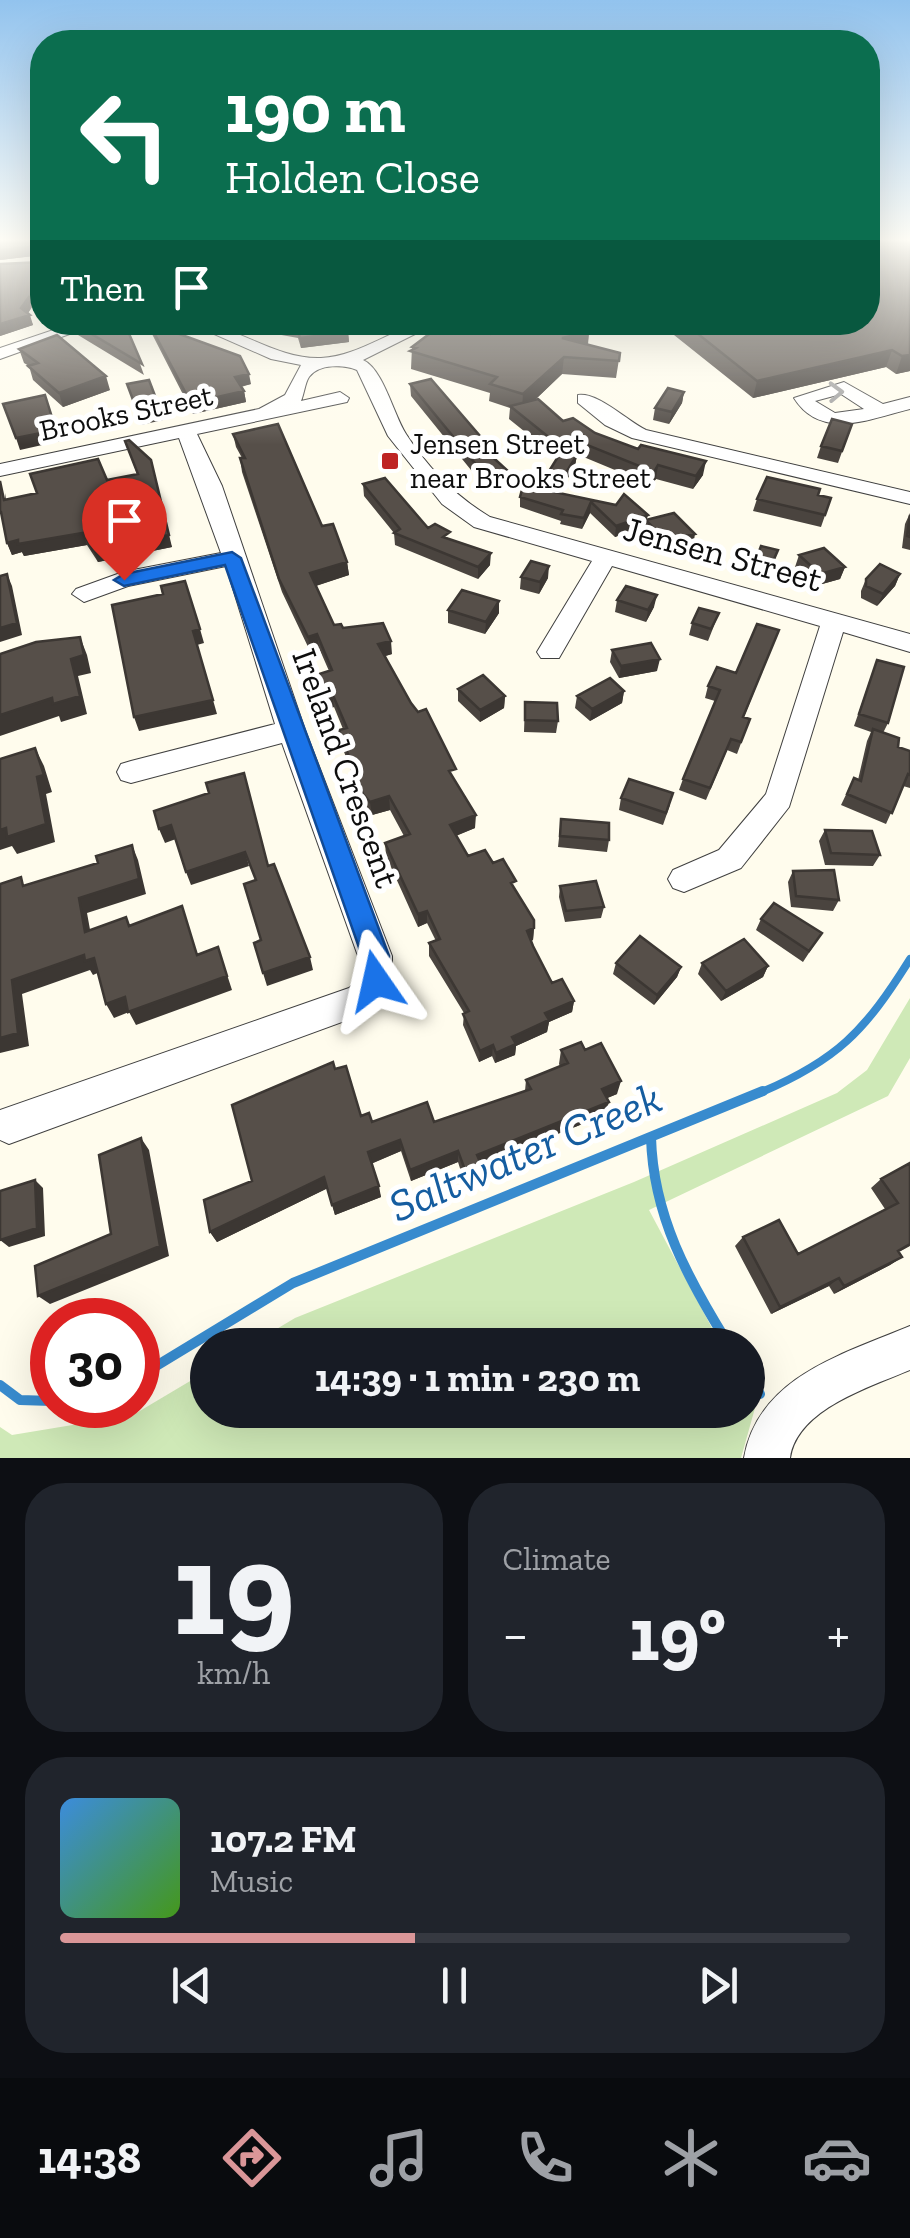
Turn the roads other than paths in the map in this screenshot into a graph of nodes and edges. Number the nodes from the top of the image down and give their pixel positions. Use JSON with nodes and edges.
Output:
{"nodes":[{"id":1,"x":57,"y":335,"type":"edge"},
{"id":2,"x":227,"y":335,"type":"edge"},
{"id":3,"x":410,"y":335,"type":"joint"},
{"id":4,"x":0,"y":354,"type":"edge"},
{"id":5,"x":276,"y":355,"type":"junction"},
{"id":6,"x":330,"y":363,"type":"junction"},
{"id":7,"x":370,"y":377,"type":"junction"},
{"id":8,"x":300,"y":380,"type":"junction"},
{"id":9,"x":342,"y":397,"type":"junction"},
{"id":10,"x":585,"y":399,"type":"dead end"},
{"id":11,"x":910,"y":403,"type":"edge"},
{"id":12,"x":880,"y":411,"type":"dead end"},
{"id":13,"x":263,"y":415,"type":"junction"},
{"id":14,"x":386,"y":418,"type":"junction"},
{"id":15,"x":186,"y":432,"type":"junction"},
{"id":16,"x":0,"y":470,"type":"edge"},
{"id":17,"x":910,"y":498,"type":"edge"},
{"id":18,"x":232,"y":558,"type":"junction"},
{"id":19,"x":604,"y":559,"type":"junction"},
{"id":20,"x":84,"y":594,"type":"dead end"},
{"id":21,"x":834,"y":621,"type":"junction"},
{"id":22,"x":909,"y":640,"type":"edge"},
{"id":23,"x":550,"y":652,"type":"dead end"},
{"id":24,"x":291,"y":730,"type":"junction"},
{"id":25,"x":131,"y":772,"type":"dead end"},
{"id":26,"x":684,"y":879,"type":"dead end"},
{"id":27,"x":8,"y":1125,"type":"dead end"},
{"id":28,"x":910,"y":1348,"type":"edge"},
{"id":29,"x":766,"y":1450,"type":"edge"}],
"edges":[{"from":1,"to":4,"type":"street"},
{"from":2,"to":5,"type":"street"},
{"from":3,"to":6,"type":"street","name":"Brooks Street"},
{"from":3,"to":7,"type":"street","name":"Brooks Street"},
{"from":5,"to":6,"type":"street"},
{"from":5,"to":8,"type":"street"},
{"from":6,"to":7,"type":"street"},
{"from":6,"to":8,"type":"street","name":"Brooks Street"},
{"from":7,"to":9,"type":"street","name":"Brooks Street"},
{"from":7,"to":14,"type":"street","name":"Jensen Street"},
{"from":8,"to":9,"type":"street","name":"Jensen Street"},
{"from":8,"to":13,"type":"street","name":"Brooks Street"},
{"from":9,"to":13,"type":"street","name":"Brooks Street"},
{"from":9,"to":14,"type":"street","name":"Jensen Street"},
{"from":10,"to":17,"type":"street"},
{"from":11,"to":12,"type":"street"},
{"from":13,"to":15,"type":"street","name":"Brooks Street"},
{"from":14,"to":19,"type":"street","name":"Jensen Street"},
{"from":15,"to":16,"type":"street","name":"Brooks Street"},
{"from":15,"to":18,"type":"street","name":"Ireland Crescent"},
{"from":18,"to":20,"type":"street"},
{"from":18,"to":24,"type":"street","name":"Ireland Crescent"},
{"from":19,"to":21,"type":"street","name":"Jensen Street"},
{"from":19,"to":23,"type":"street"},
{"from":21,"to":22,"type":"street","name":"Jensen Street"},
{"from":21,"to":26,"type":"street"},
{"from":24,"to":25,"type":"street"},
{"from":24,"to":27,"type":"street","name":"Ireland Crescent"},
{"from":28,"to":29,"type":"street"}]}
